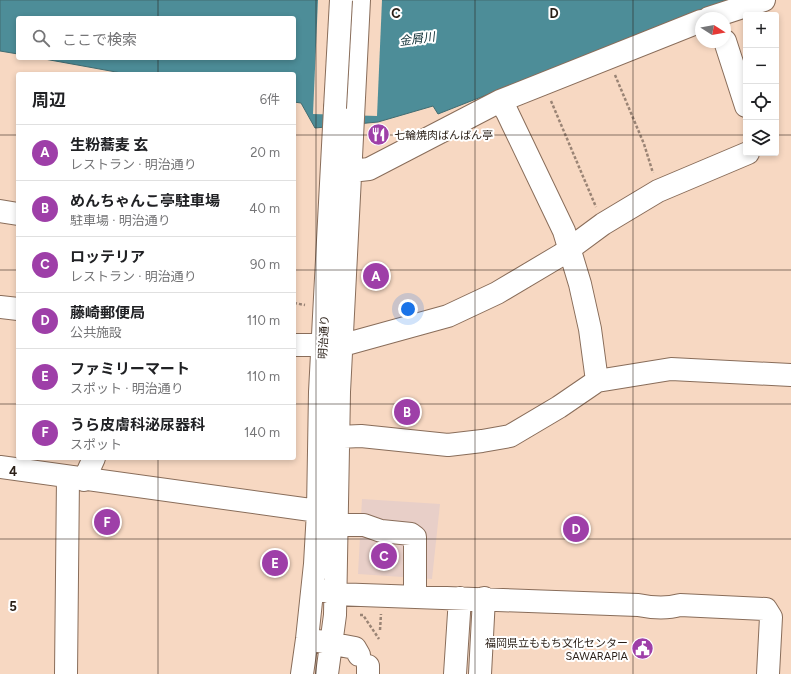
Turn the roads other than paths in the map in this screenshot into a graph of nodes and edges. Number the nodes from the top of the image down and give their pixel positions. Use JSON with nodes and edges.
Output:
{"nodes":[{"id":1,"x":341,"y":0,"type":"edge"},
{"id":2,"x":359,"y":0,"type":"edge"},
{"id":3,"x":764,"y":0,"type":"edge"},
{"id":4,"x":729,"y":12,"type":"edge"},
{"id":5,"x":695,"y":24,"type":"edge"},
{"id":6,"x":727,"y":48,"type":"edge"},
{"id":7,"x":743,"y":97,"type":"edge"},
{"id":8,"x":500,"y":101,"type":"junction"},
{"id":9,"x":335,"y":116,"type":"junction"},
{"id":10,"x":743,"y":155,"type":"edge"},
{"id":11,"x":351,"y":171,"type":"junction"},
{"id":12,"x":0,"y":211,"type":"edge"},
{"id":13,"x":16,"y":214,"type":"edge"},
{"id":14,"x":569,"y":248,"type":"junction"},
{"id":15,"x":0,"y":307,"type":"edge"},
{"id":16,"x":16,"y":309,"type":"edge"},
{"id":17,"x":296,"y":345,"type":"edge"},
{"id":18,"x":333,"y":346,"type":"junction"},
{"id":19,"x":791,"y":376,"type":"edge"},
{"id":20,"x":598,"y":380,"type":"junction"},
{"id":21,"x":338,"y":438,"type":"junction"},
{"id":22,"x":92,"y":460,"type":"edge"},
{"id":23,"x":0,"y":467,"type":"edge"},
{"id":24,"x":76,"y":479,"type":"junction"},
{"id":25,"x":318,"y":511,"type":"junction"},
{"id":26,"x":336,"y":525,"type":"junction"},
{"id":27,"x":313,"y":587,"type":"junction"},
{"id":28,"x":334,"y":594,"type":"junction"},
{"id":29,"x":415,"y":596,"type":"junction"},
{"id":30,"x":460,"y":598,"type":"junction"},
{"id":31,"x":484,"y":598,"type":"junction"},
{"id":32,"x":307,"y":639,"type":"junction"},
{"id":33,"x":332,"y":642,"type":"junction"},
{"id":34,"x":365,"y":665,"type":"edge"},
{"id":35,"x":66,"y":674,"type":"edge"},
{"id":36,"x":302,"y":674,"type":"edge"},
{"id":37,"x":327,"y":674,"type":"edge"},
{"id":38,"x":455,"y":674,"type":"edge"},
{"id":39,"x":480,"y":674,"type":"edge"},
{"id":40,"x":768,"y":674,"type":"edge"}],
"edges":[{"from":1,"to":9,"type":"street","name":"明治通り","bridge":true},
{"from":2,"to":9,"type":"street","name":"明治通り"},
{"from":3,"to":4,"type":"street"},
{"from":5,"to":8,"type":"street"},
{"from":6,"to":7,"type":"street"},
{"from":8,"to":11,"type":"street"},
{"from":8,"to":14,"type":"street"},
{"from":9,"to":11,"type":"street","name":"明治通り"},
{"from":9,"to":18,"type":"street","name":"明治通り"},
{"from":10,"to":14,"type":"street"},
{"from":11,"to":18,"type":"street","name":"明治通り"},
{"from":12,"to":13,"type":"street"},
{"from":14,"to":18,"type":"street"},
{"from":14,"to":20,"type":"street"},
{"from":15,"to":16,"type":"street"},
{"from":17,"to":18,"type":"street"},
{"from":18,"to":21,"type":"street","name":"明治通り"},
{"from":18,"to":25,"type":"street","name":"明治通り"},
{"from":19,"to":20,"type":"street"},
{"from":20,"to":21,"type":"street"},
{"from":21,"to":26,"type":"street","name":"明治通り"},
{"from":22,"to":24,"type":"street"},
{"from":23,"to":24,"type":"street"},
{"from":24,"to":25,"type":"street"},
{"from":24,"to":35,"type":"street"},
{"from":25,"to":27,"type":"street","name":"明治通り"},
{"from":26,"to":28,"type":"street","name":"明治通り"},
{"from":26,"to":29,"type":"street"},
{"from":27,"to":28,"type":"street"},
{"from":27,"to":32,"type":"street","name":"明治通り"},
{"from":28,"to":29,"type":"street"},
{"from":28,"to":33,"type":"street","name":"明治通り"},
{"from":29,"to":30,"type":"street"},
{"from":30,"to":31,"type":"street"},
{"from":30,"to":38,"type":"street"},
{"from":31,"to":39,"type":"street"},
{"from":31,"to":40,"type":"street"},
{"from":32,"to":33,"type":"street"},
{"from":32,"to":36,"type":"street","name":"明治通り"},
{"from":33,"to":34,"type":"street"},
{"from":33,"to":37,"type":"street","name":"明治通り"}]}
